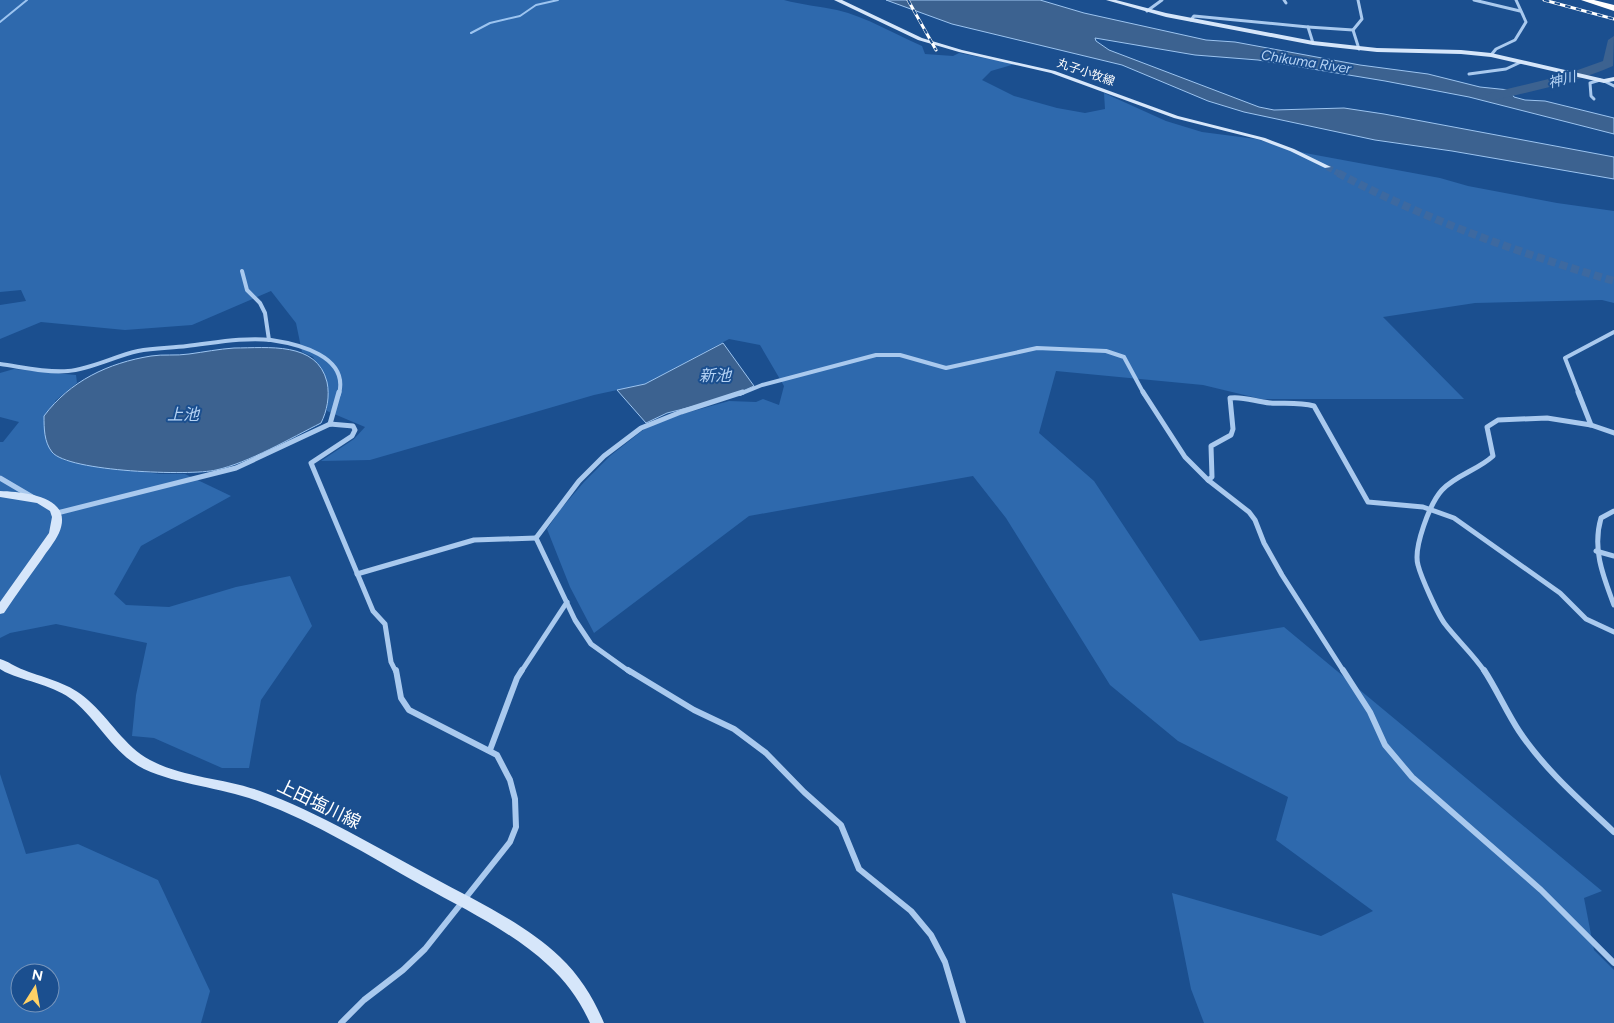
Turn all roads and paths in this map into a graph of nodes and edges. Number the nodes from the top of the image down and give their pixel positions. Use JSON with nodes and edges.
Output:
{"nodes":[{"id":1,"x":837,"y":0,"type":"edge"},
{"id":2,"x":1109,"y":0,"type":"edge"},
{"id":3,"x":1162,"y":0,"type":"edge"},
{"id":4,"x":1358,"y":0,"type":"edge"},
{"id":5,"x":1474,"y":0,"type":"edge"},
{"id":6,"x":1516,"y":0,"type":"edge"},
{"id":7,"x":1588,"y":1,"type":"edge"},
{"id":8,"x":1614,"y":8,"type":"edge"},
{"id":9,"x":1146,"y":11,"type":"junction"},
{"id":10,"x":1520,"y":11,"type":"junction"},
{"id":11,"x":1191,"y":20,"type":"junction"},
{"id":12,"x":1308,"y":27,"type":"junction"},
{"id":13,"x":1353,"y":30,"type":"junction"},
{"id":14,"x":1313,"y":43,"type":"junction"},
{"id":15,"x":1359,"y":49,"type":"junction"},
{"id":16,"x":1491,"y":56,"type":"junction"},
{"id":17,"x":1522,"y":62,"type":"junction"},
{"id":18,"x":1469,"y":74,"type":"dead end"},
{"id":19,"x":1614,"y":79,"type":"edge"},
{"id":20,"x":1602,"y":81,"type":"junction"},
{"id":21,"x":1614,"y":86,"type":"edge"},
{"id":22,"x":1594,"y":98,"type":"dead end"},
{"id":23,"x":1327,"y":167,"type":"tunnel mouth"},
{"id":24,"x":242,"y":271,"type":"dead end"},
{"id":25,"x":1614,"y":332,"type":"edge"},
{"id":26,"x":269,"y":340,"type":"junction"},
{"id":27,"x":0,"y":364,"type":"edge"},
{"id":28,"x":330,"y":424,"type":"junction"},
{"id":29,"x":1591,"y":425,"type":"junction"},
{"id":30,"x":1614,"y":432,"type":"edge"},
{"id":31,"x":0,"y":478,"type":"edge"},
{"id":32,"x":1208,"y":480,"type":"junction"},
{"id":33,"x":0,"y":494,"type":"edge"},
{"id":34,"x":36,"y":499,"type":"junction"},
{"id":35,"x":1430,"y":509,"type":"junction"},
{"id":36,"x":1614,"y":511,"type":"edge"},
{"id":37,"x":57,"y":513,"type":"junction"},
{"id":38,"x":536,"y":538,"type":"junction"},
{"id":39,"x":1596,"y":551,"type":"junction"},
{"id":40,"x":1614,"y":556,"type":"edge"},
{"id":41,"x":357,"y":574,"type":"junction"},
{"id":42,"x":567,"y":602,"type":"junction"},
{"id":43,"x":1614,"y":605,"type":"edge"},
{"id":44,"x":0,"y":610,"type":"edge"},
{"id":45,"x":1614,"y":632,"type":"edge"},
{"id":46,"x":0,"y":663,"type":"edge"},
{"id":47,"x":490,"y":750,"type":"junction"},
{"id":48,"x":1614,"y":832,"type":"edge"},
{"id":49,"x":463,"y":901,"type":"junction"},
{"id":50,"x":1614,"y":963,"type":"edge"},
{"id":51,"x":342,"y":1023,"type":"edge"},
{"id":52,"x":597,"y":1023,"type":"edge"},
{"id":53,"x":963,"y":1023,"type":"edge"}],
"edges":[{"from":1,"to":23,"type":"street","name":"丸子小牧線"},
{"from":2,"to":9,"type":"street"},
{"from":3,"to":9,"type":"street"},
{"from":4,"to":13,"type":"street"},
{"from":5,"to":10,"type":"street"},
{"from":6,"to":10,"type":"street"},
{"from":7,"to":8,"type":"highway"},
{"from":9,"to":11,"type":"street"},
{"from":10,"to":16,"type":"street"},
{"from":11,"to":12,"type":"street"},
{"from":11,"to":14,"type":"street"},
{"from":12,"to":13,"type":"street"},
{"from":12,"to":14,"type":"street"},
{"from":13,"to":15,"type":"street"},
{"from":14,"to":15,"type":"street"},
{"from":15,"to":16,"type":"street"},
{"from":16,"to":17,"type":"street"},
{"from":17,"to":18,"type":"street"},
{"from":17,"to":20,"type":"street"},
{"from":19,"to":20,"type":"street"},
{"from":20,"to":21,"type":"street"},
{"from":20,"to":22,"type":"street"},
{"from":24,"to":26,"type":"street"},
{"from":25,"to":29,"type":"street"},
{"from":26,"to":27,"type":"street"},
{"from":26,"to":28,"type":"street"},
{"from":28,"to":37,"type":"street"},
{"from":28,"to":41,"type":"street"},
{"from":29,"to":30,"type":"street"},
{"from":29,"to":35,"type":"street"},
{"from":31,"to":34,"type":"street"},
{"from":32,"to":35,"type":"street"},
{"from":32,"to":38,"type":"street"},
{"from":32,"to":50,"type":"street"},
{"from":33,"to":34,"type":"street"},
{"from":34,"to":37,"type":"street"},
{"from":35,"to":45,"type":"street"},
{"from":35,"to":48,"type":"street"},
{"from":36,"to":39,"type":"street"},
{"from":37,"to":44,"type":"street"},
{"from":38,"to":41,"type":"street"},
{"from":38,"to":42,"type":"street"},
{"from":39,"to":40,"type":"street"},
{"from":39,"to":43,"type":"street"},
{"from":41,"to":47,"type":"street"},
{"from":42,"to":47,"type":"street"},
{"from":42,"to":53,"type":"street"},
{"from":46,"to":49,"type":"street","name":"上田塩川線"},
{"from":47,"to":49,"type":"street"},
{"from":49,"to":51,"type":"street"},
{"from":49,"to":52,"type":"street","name":"上田塩川線"}]}
